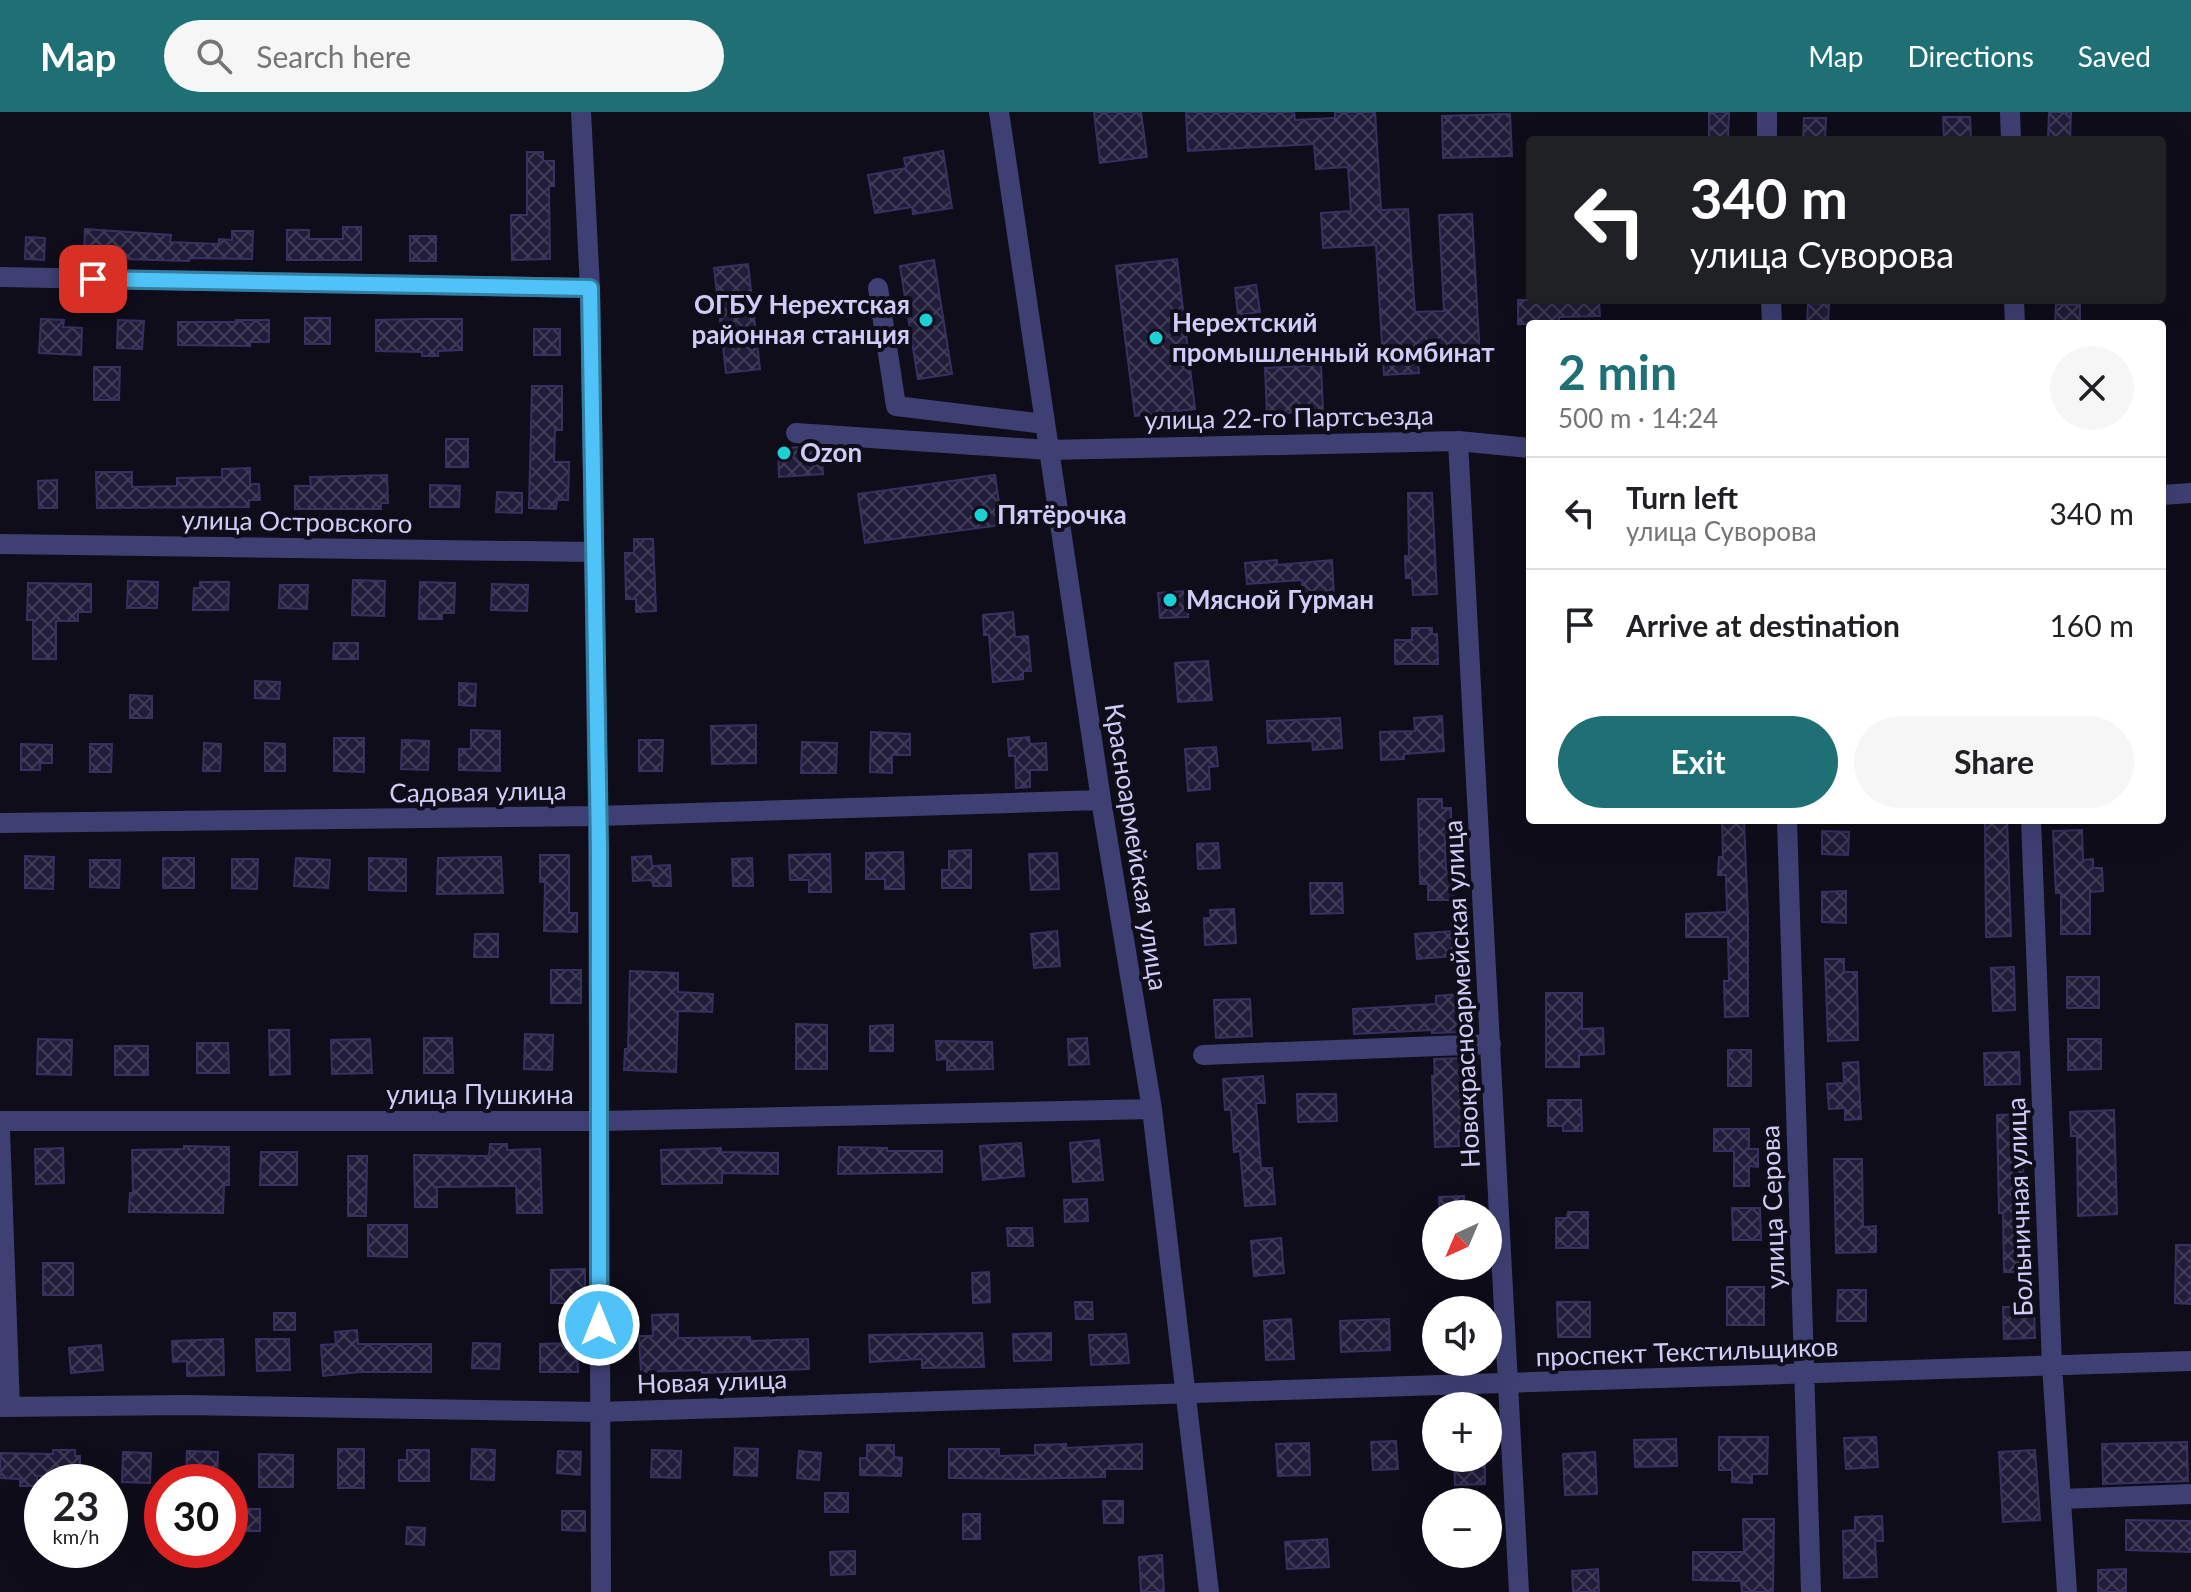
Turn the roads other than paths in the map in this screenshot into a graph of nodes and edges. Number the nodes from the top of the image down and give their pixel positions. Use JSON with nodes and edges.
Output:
{"nodes":[{"id":1,"x":581,"y":112,"type":"edge"},
{"id":2,"x":999,"y":112,"type":"edge"},
{"id":3,"x":1767,"y":112,"type":"edge"},
{"id":4,"x":2010,"y":112,"type":"edge"},
{"id":5,"x":1767,"y":136,"type":"edge"},
{"id":6,"x":2011,"y":136,"type":"edge"},
{"id":7,"x":0,"y":277,"type":"edge"},
{"id":8,"x":590,"y":288,"type":"junction"},
{"id":9,"x":878,"y":288,"type":"dead end"},
{"id":10,"x":1045,"y":424,"type":"junction"},
{"id":11,"x":796,"y":433,"type":"dead end"},
{"id":12,"x":1458,"y":441,"type":"junction"},
{"id":13,"x":1526,"y":448,"type":"edge"},
{"id":14,"x":1049,"y":450,"type":"junction"},
{"id":15,"x":2191,"y":493,"type":"edge"},
{"id":16,"x":2166,"y":495,"type":"edge"},
{"id":17,"x":0,"y":544,"type":"edge"},
{"id":18,"x":593,"y":552,"type":"junction"},
{"id":19,"x":1101,"y":800,"type":"junction"},
{"id":20,"x":598,"y":816,"type":"junction"},
{"id":21,"x":0,"y":823,"type":"edge"},
{"id":22,"x":1787,"y":824,"type":"edge"},
{"id":23,"x":2031,"y":824,"type":"edge"},
{"id":24,"x":1491,"y":1044,"type":"junction"},
{"id":25,"x":1203,"y":1055,"type":"dead end"},
{"id":26,"x":1152,"y":1109,"type":"junction"},
{"id":27,"x":0,"y":1121,"type":"edge"},
{"id":28,"x":601,"y":1121,"type":"junction"},
{"id":29,"x":0,"y":1130,"type":"edge"},
{"id":30,"x":2191,"y":1361,"type":"edge"},
{"id":31,"x":2052,"y":1365,"type":"junction"},
{"id":32,"x":1804,"y":1373,"type":"junction"},
{"id":33,"x":1510,"y":1384,"type":"junction"},
{"id":34,"x":1185,"y":1393,"type":"junction"},
{"id":35,"x":5,"y":1407,"type":"edge"},
{"id":36,"x":599,"y":1412,"type":"junction"},
{"id":37,"x":2191,"y":1494,"type":"edge"},
{"id":38,"x":2062,"y":1499,"type":"junction"},
{"id":39,"x":601,"y":1592,"type":"edge"},
{"id":40,"x":1209,"y":1592,"type":"edge"},
{"id":41,"x":1519,"y":1592,"type":"edge"},
{"id":42,"x":1811,"y":1592,"type":"edge"},
{"id":43,"x":2067,"y":1592,"type":"edge"}],
"edges":[{"from":1,"to":8,"type":"street"},
{"from":2,"to":10,"type":"street","name":"Красноармейская улица"},
{"from":3,"to":5,"type":"street"},
{"from":4,"to":6,"type":"street"},
{"from":7,"to":8,"type":"street"},
{"from":8,"to":18,"type":"street"},
{"from":9,"to":10,"type":"street"},
{"from":10,"to":14,"type":"street","name":"Красноармейская улица"},
{"from":11,"to":14,"type":"street","name":"улица 22-го Партсъезда"},
{"from":12,"to":13,"type":"street","name":"улица 22-го Партсъезда"},
{"from":12,"to":14,"type":"street","name":"улица 22-го Партсъезда"},
{"from":12,"to":24,"type":"street","name":"Новокрасноармейская улица"},
{"from":14,"to":19,"type":"street","name":"Красноармейская улица"},
{"from":15,"to":16,"type":"street"},
{"from":17,"to":18,"type":"street","name":"улица Островского"},
{"from":18,"to":20,"type":"street"},
{"from":19,"to":20,"type":"street","name":"Садовая улица"},
{"from":19,"to":26,"type":"street","name":"Красноармейская улица"},
{"from":20,"to":21,"type":"street","name":"Садовая улица"},
{"from":20,"to":28,"type":"street"},
{"from":22,"to":32,"type":"street","name":"улица Серова"},
{"from":23,"to":31,"type":"street","name":"Больничная улица"},
{"from":24,"to":25,"type":"street"},
{"from":24,"to":33,"type":"street","name":"Новокрасноармейская улица"},
{"from":26,"to":28,"type":"street","name":"улица Пушкина"},
{"from":26,"to":34,"type":"street","name":"Красноармейская улица"},
{"from":27,"to":28,"type":"street","name":"улица Пушкина"},
{"from":28,"to":36,"type":"street"},
{"from":29,"to":35,"type":"street"},
{"from":30,"to":31,"type":"street","name":"проспект Текстильщиков"},
{"from":31,"to":32,"type":"street","name":"проспект Текстильщиков"},
{"from":31,"to":38,"type":"street","name":"Больничная улица"},
{"from":32,"to":33,"type":"street","name":"проспект Текстильщиков"},
{"from":32,"to":42,"type":"street","name":"улица Серова"},
{"from":33,"to":34,"type":"street","name":"проспект Текстильщиков"},
{"from":33,"to":41,"type":"street","name":"Новокрасноармейская улица"},
{"from":34,"to":36,"type":"street","name":"Новая улица"},
{"from":34,"to":40,"type":"street","name":"Красноармейская улица"},
{"from":35,"to":36,"type":"street","name":"Новая улица"},
{"from":36,"to":39,"type":"street"},
{"from":37,"to":38,"type":"street"},
{"from":38,"to":43,"type":"street","name":"Больничная улица"}]}
